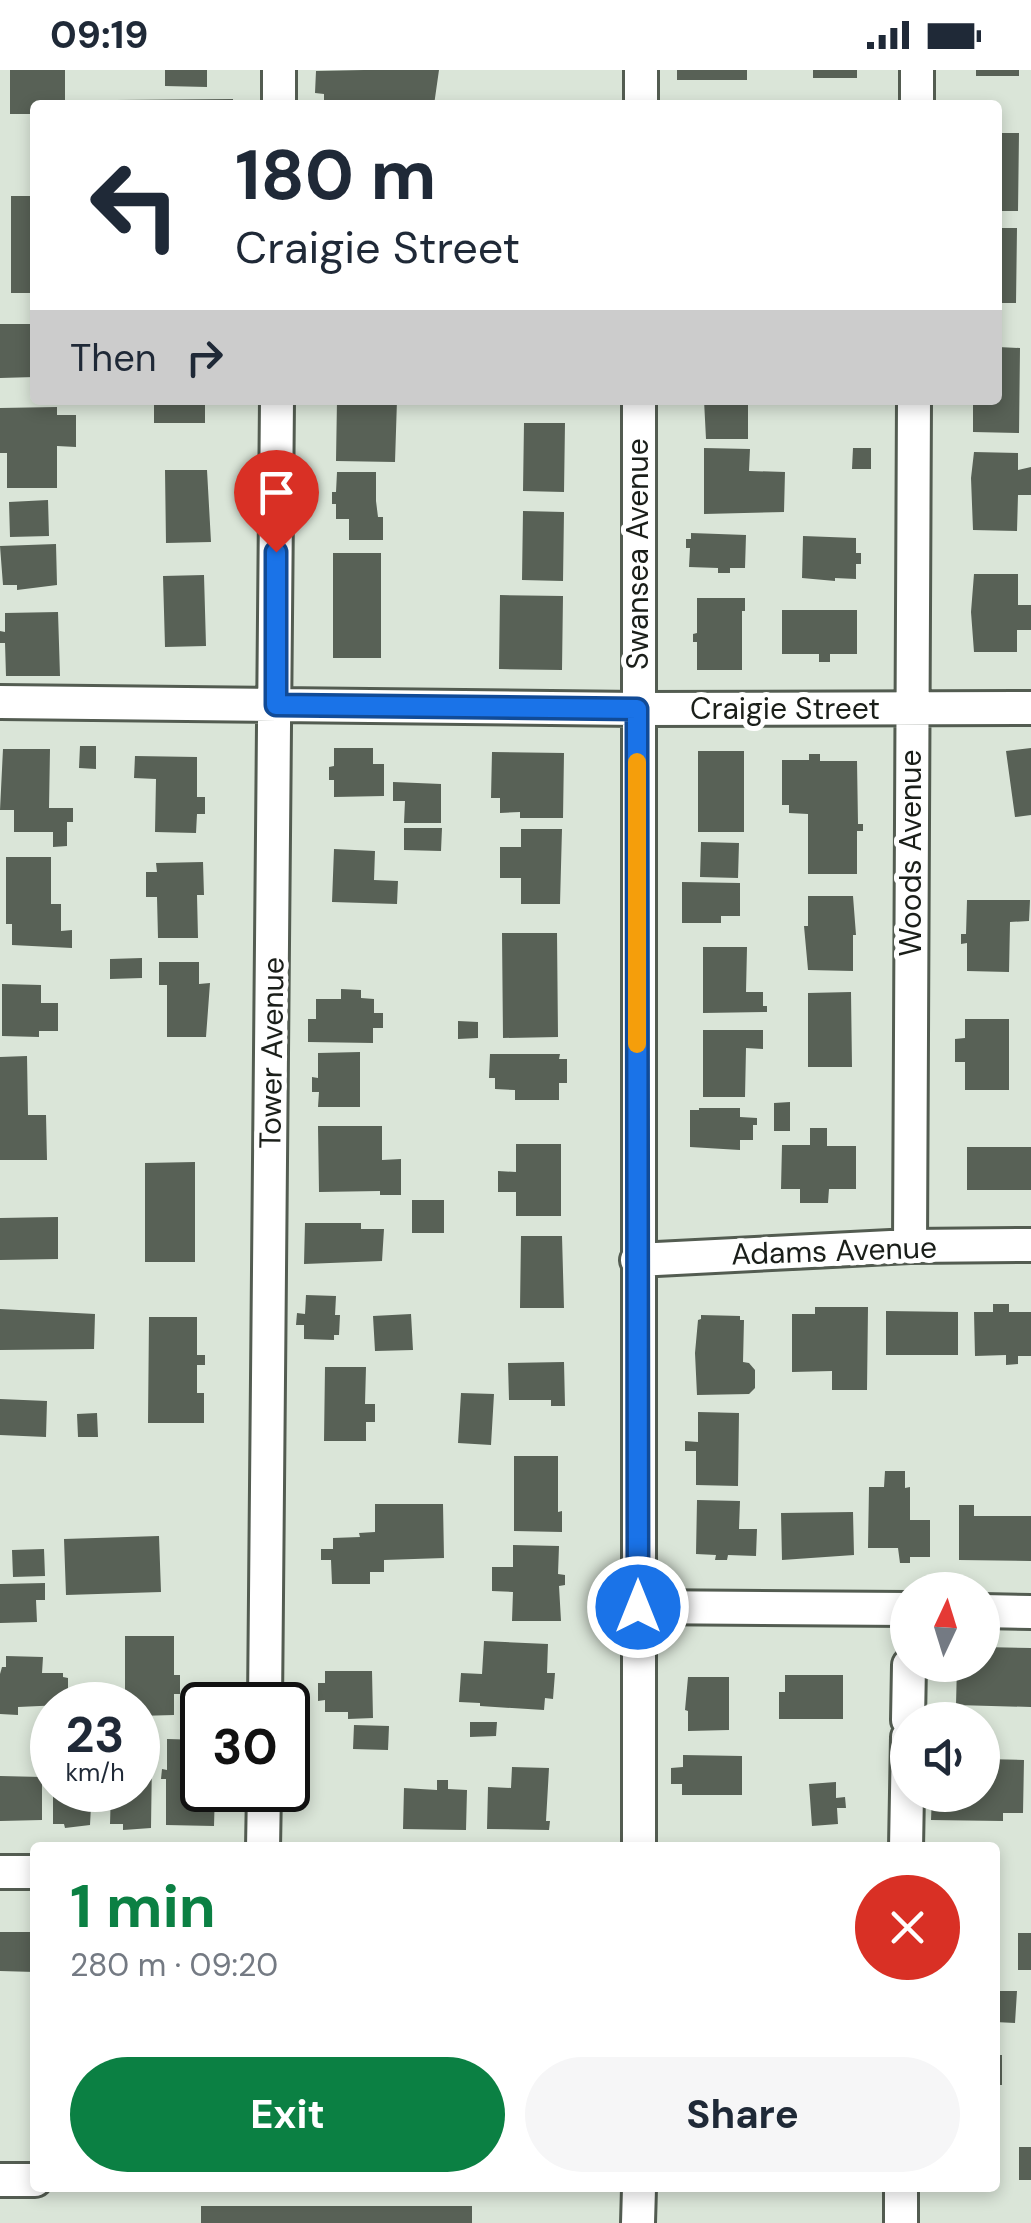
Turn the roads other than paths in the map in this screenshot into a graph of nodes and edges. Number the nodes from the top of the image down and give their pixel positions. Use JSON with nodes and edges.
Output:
{"nodes":[{"id":1,"x":279,"y":70,"type":"edge"},
{"id":2,"x":641,"y":70,"type":"edge"},
{"id":3,"x":917,"y":70,"type":"edge"},
{"id":4,"x":278,"y":100,"type":"edge"},
{"id":5,"x":641,"y":100,"type":"edge"},
{"id":6,"x":916,"y":100,"type":"edge"},
{"id":7,"x":277,"y":405,"type":"edge"},
{"id":8,"x":639,"y":405,"type":"edge"},
{"id":9,"x":914,"y":405,"type":"edge"},
{"id":10,"x":0,"y":702,"type":"edge"},
{"id":11,"x":276,"y":705,"type":"junction"},
{"id":12,"x":911,"y":708,"type":"junction"},
{"id":13,"x":1031,"y":708,"type":"edge"},
{"id":14,"x":637,"y":709,"type":"junction"},
{"id":15,"x":1031,"y":1245,"type":"edge"},
{"id":16,"x":910,"y":1246,"type":"junction"},
{"id":17,"x":637,"y":1260,"type":"junction"},
{"id":18,"x":638,"y":1607,"type":"junction"},
{"id":19,"x":890,"y":1610,"type":"edge"},
{"id":20,"x":1000,"y":1611,"type":"edge"},
{"id":21,"x":1031,"y":1612,"type":"edge"},
{"id":22,"x":265,"y":1682,"type":"edge"},
{"id":23,"x":264,"y":1812,"type":"edge"},
{"id":24,"x":907,"y":1812,"type":"edge"},
{"id":25,"x":263,"y":1842,"type":"edge"},
{"id":26,"x":639,"y":1842,"type":"edge"},
{"id":27,"x":906,"y":1842,"type":"edge"},
{"id":28,"x":0,"y":1872,"type":"edge"},
{"id":29,"x":30,"y":1872,"type":"edge"},
{"id":30,"x":0,"y":2180,"type":"edge"},
{"id":31,"x":30,"y":2180,"type":"edge"},
{"id":32,"x":638,"y":2192,"type":"edge"},
{"id":33,"x":901,"y":2192,"type":"edge"},
{"id":34,"x":638,"y":2223,"type":"edge"},
{"id":35,"x":901,"y":2223,"type":"edge"}],
"edges":[{"from":1,"to":4,"type":"street"},
{"from":2,"to":5,"type":"street"},
{"from":3,"to":6,"type":"street"},
{"from":7,"to":11,"type":"street","name":"Tower Avenue"},
{"from":8,"to":14,"type":"street","name":"Swansea Avenue"},
{"from":9,"to":12,"type":"street","name":"Woods Avenue"},
{"from":10,"to":11,"type":"street","name":"Craigie Street"},
{"from":11,"to":14,"type":"street","name":"Craigie Street"},
{"from":11,"to":22,"type":"street","name":"Tower Avenue"},
{"from":12,"to":13,"type":"street","name":"Craigie Street"},
{"from":12,"to":14,"type":"street","name":"Craigie Street"},
{"from":12,"to":16,"type":"street","name":"Woods Avenue"},
{"from":14,"to":17,"type":"street","name":"Swansea Avenue"},
{"from":15,"to":16,"type":"street","name":"Adams Avenue"},
{"from":16,"to":17,"type":"street","name":"Adams Avenue"},
{"from":17,"to":18,"type":"street","name":"Swansea Avenue"},
{"from":18,"to":19,"type":"street"},
{"from":18,"to":26,"type":"street","name":"Swansea Avenue"},
{"from":20,"to":21,"type":"street"},
{"from":23,"to":25,"type":"street"},
{"from":24,"to":27,"type":"street"},
{"from":28,"to":29,"type":"street"},
{"from":30,"to":31,"type":"street"},
{"from":32,"to":34,"type":"street"},
{"from":33,"to":35,"type":"street"}]}
